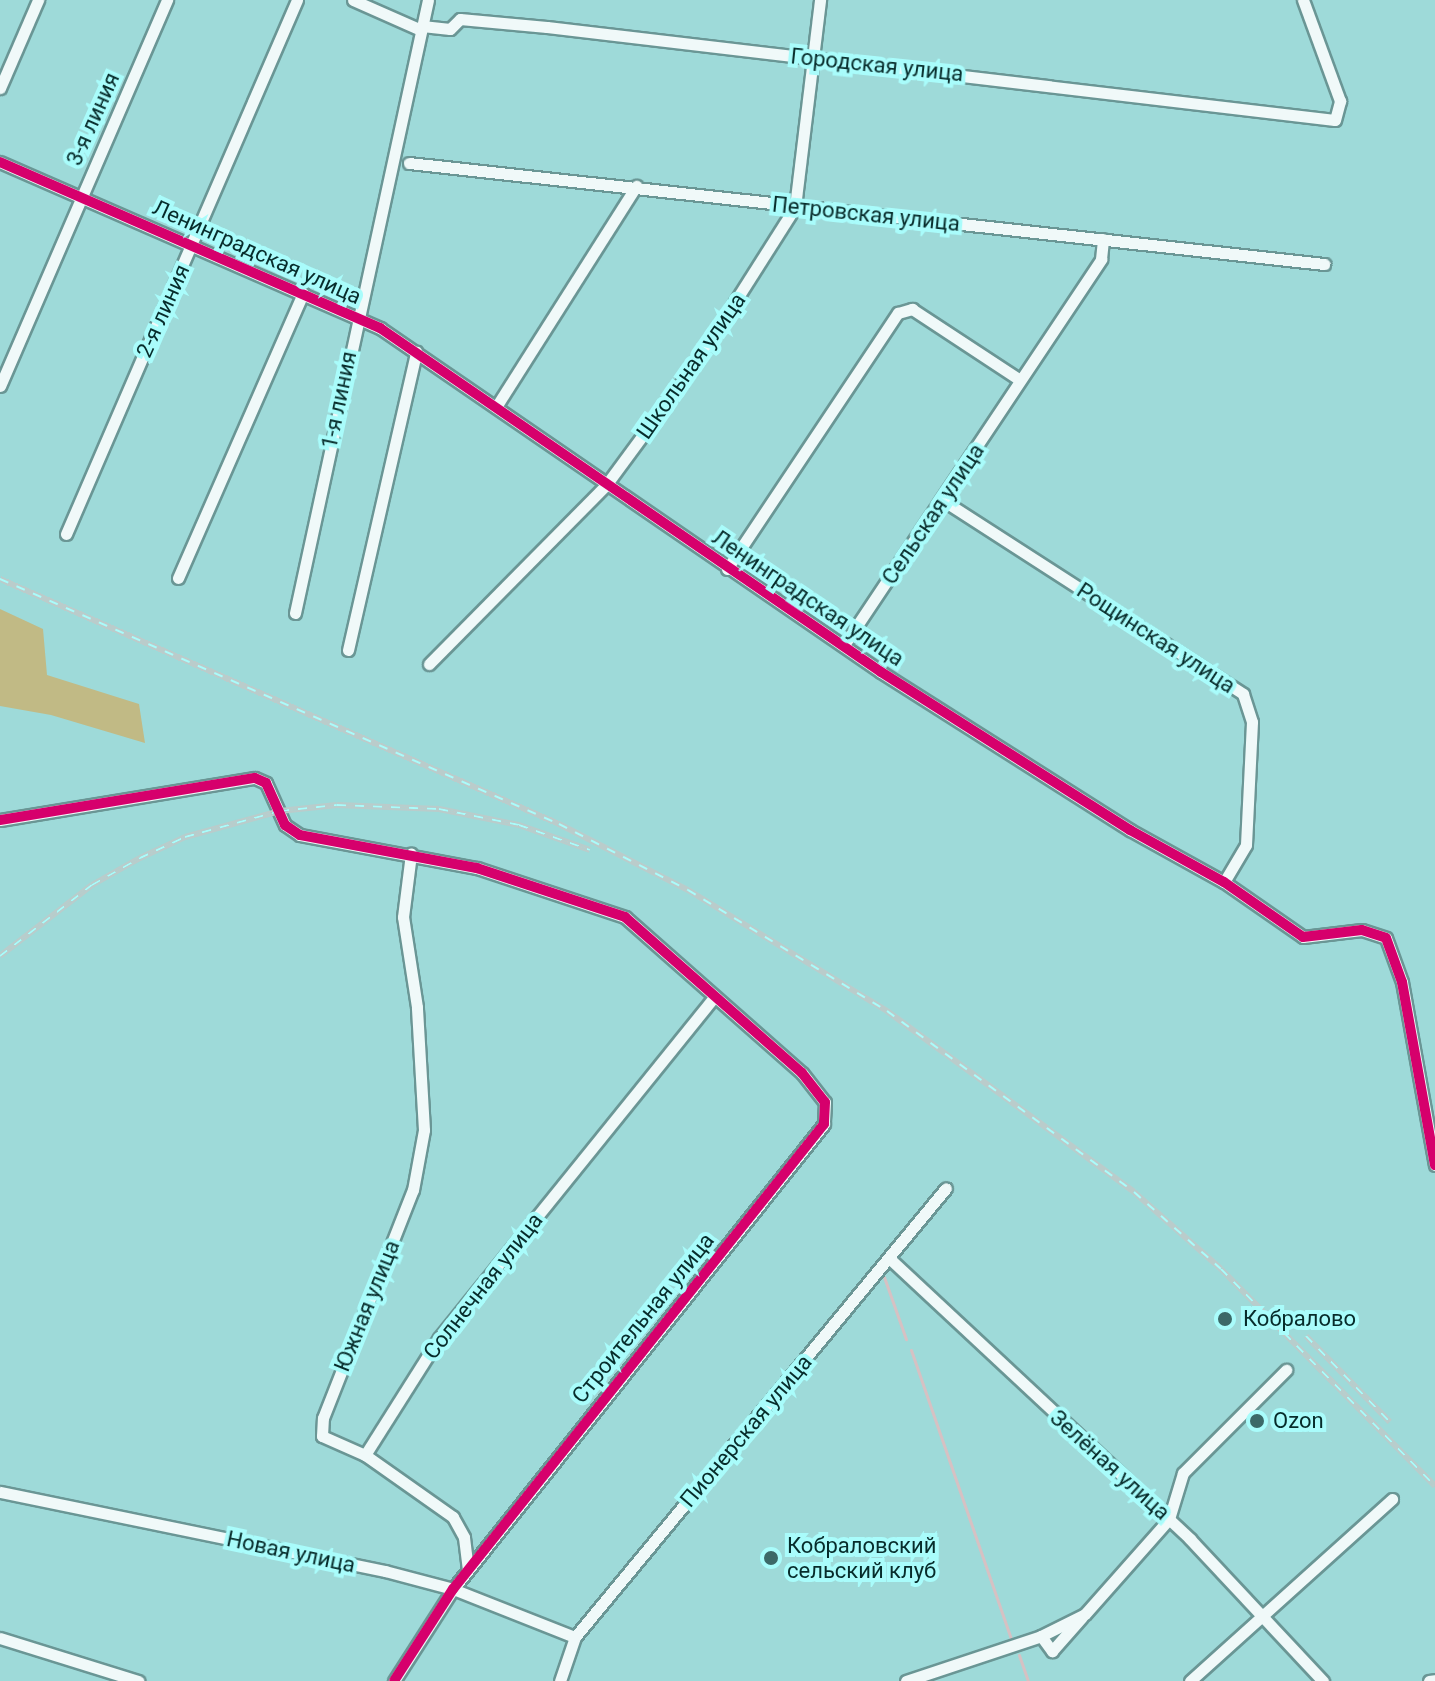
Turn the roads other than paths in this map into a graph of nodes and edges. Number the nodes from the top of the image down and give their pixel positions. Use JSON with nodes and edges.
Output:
{"nodes":[{"id":1,"x":38,"y":0,"type":"edge"},
{"id":2,"x":167,"y":0,"type":"edge"},
{"id":3,"x":297,"y":0,"type":"edge"},
{"id":4,"x":353,"y":0,"type":"edge"},
{"id":5,"x":428,"y":0,"type":"edge"},
{"id":6,"x":820,"y":0,"type":"edge"},
{"id":7,"x":1303,"y":0,"type":"edge"},
{"id":8,"x":421,"y":28,"type":"junction"},
{"id":9,"x":814,"y":60,"type":"junction"},
{"id":10,"x":0,"y":88,"type":"edge"},
{"id":11,"x":0,"y":162,"type":"edge"},
{"id":12,"x":409,"y":163,"type":"dead end"},
{"id":13,"x":636,"y":186,"type":"junction"},
{"id":14,"x":81,"y":197,"type":"junction"},
{"id":15,"x":795,"y":207,"type":"junction"},
{"id":16,"x":1103,"y":239,"type":"junction"},
{"id":17,"x":192,"y":245,"type":"junction"},
{"id":18,"x":1324,"y":264,"type":"dead end"},
{"id":19,"x":303,"y":293,"type":"junction"},
{"id":20,"x":356,"y":316,"type":"junction"},
{"id":21,"x":416,"y":352,"type":"junction"},
{"id":22,"x":1020,"y":380,"type":"junction"},
{"id":23,"x":0,"y":386,"type":"edge"},
{"id":24,"x":496,"y":407,"type":"junction"},
{"id":25,"x":606,"y":485,"type":"junction"},
{"id":26,"x":944,"y":501,"type":"junction"},
{"id":27,"x":66,"y":534,"type":"dead end"},
{"id":28,"x":727,"y":569,"type":"junction"},
{"id":29,"x":178,"y":578,"type":"dead end"},
{"id":30,"x":295,"y":613,"type":"dead end"},
{"id":31,"x":844,"y":645,"type":"junction"},
{"id":32,"x":348,"y":650,"type":"dead end"},
{"id":33,"x":429,"y":664,"type":"dead end"},
{"id":34,"x":0,"y":820,"type":"edge"},
{"id":35,"x":411,"y":854,"type":"junction"},
{"id":36,"x":1224,"y":882,"type":"junction"},
{"id":37,"x":714,"y":997,"type":"junction"},
{"id":38,"x":1435,"y":1165,"type":"edge"},
{"id":39,"x":946,"y":1188,"type":"dead end"},
{"id":40,"x":889,"y":1258,"type":"junction"},
{"id":41,"x":1286,"y":1370,"type":"dead end"},
{"id":42,"x":365,"y":1455,"type":"junction"},
{"id":43,"x":0,"y":1492,"type":"edge"},
{"id":44,"x":1392,"y":1499,"type":"dead end"},
{"id":45,"x":1169,"y":1519,"type":"junction"},
{"id":46,"x":468,"y":1570,"type":"junction"},
{"id":47,"x":453,"y":1589,"type":"junction"},
{"id":48,"x":1085,"y":1614,"type":"junction"},
{"id":49,"x":1261,"y":1615,"type":"junction"},
{"id":50,"x":1041,"y":1636,"type":"junction"},
{"id":51,"x":575,"y":1637,"type":"junction"},
{"id":52,"x":0,"y":1638,"type":"edge"},
{"id":53,"x":138,"y":1681,"type":"edge"},
{"id":54,"x":394,"y":1681,"type":"edge"},
{"id":55,"x":560,"y":1681,"type":"edge"},
{"id":56,"x":906,"y":1681,"type":"edge"},
{"id":57,"x":1190,"y":1681,"type":"edge"},
{"id":58,"x":1323,"y":1681,"type":"edge"}],
"edges":[{"from":1,"to":10,"type":"street"},
{"from":2,"to":14,"type":"street","name":"3-я линия"},
{"from":3,"to":17,"type":"street","name":"2-я линия"},
{"from":4,"to":8,"type":"street"},
{"from":5,"to":8,"type":"street","name":"1-я линия"},
{"from":6,"to":9,"type":"street","name":"Школьная улица"},
{"from":7,"to":9,"type":"street","name":"Городская улица"},
{"from":8,"to":9,"type":"street","name":"Городская улица"},
{"from":8,"to":20,"type":"street","name":"1-я линия"},
{"from":9,"to":15,"type":"street","name":"Школьная улица"},
{"from":11,"to":14,"type":"street","name":"Ленинградская улица"},
{"from":12,"to":13,"type":"street","name":"Петровская улица"},
{"from":13,"to":15,"type":"street","name":"Петровская улица"},
{"from":13,"to":24,"type":"street"},
{"from":14,"to":17,"type":"street","name":"Ленинградская улица"},
{"from":14,"to":23,"type":"street","name":"3-я линия"},
{"from":15,"to":16,"type":"street","name":"Петровская улица"},
{"from":15,"to":25,"type":"street","name":"Школьная улица"},
{"from":16,"to":18,"type":"street","name":"Петровская улица"},
{"from":16,"to":22,"type":"street","name":"Сельская улица"},
{"from":17,"to":19,"type":"street","name":"Ленинградская улица"},
{"from":17,"to":27,"type":"street","name":"2-я линия"},
{"from":19,"to":20,"type":"street","name":"Ленинградская улица"},
{"from":19,"to":29,"type":"street"},
{"from":20,"to":21,"type":"street","name":"Ленинградская улица"},
{"from":20,"to":30,"type":"street","name":"1-я линия"},
{"from":21,"to":24,"type":"street","name":"Ленинградская улица"},
{"from":21,"to":32,"type":"street"},
{"from":22,"to":26,"type":"street","name":"Сельская улица"},
{"from":22,"to":28,"type":"street"},
{"from":24,"to":25,"type":"street","name":"Ленинградская улица"},
{"from":25,"to":28,"type":"street","name":"Ленинградская улица"},
{"from":25,"to":33,"type":"street","name":"Школьная улица"},
{"from":26,"to":31,"type":"street","name":"Сельская улица"},
{"from":26,"to":36,"type":"street","name":"Рощинская улица"},
{"from":28,"to":31,"type":"street","name":"Ленинградская улица"},
{"from":31,"to":36,"type":"street","name":"Ленинградская улица"},
{"from":34,"to":35,"type":"street"},
{"from":35,"to":37,"type":"street"},
{"from":35,"to":42,"type":"street","name":"Южная улица"},
{"from":36,"to":38,"type":"street","name":"Ленинградская улица"},
{"from":37,"to":42,"type":"street","name":"Солнечная улица"},
{"from":37,"to":46,"type":"street","name":"Строительная улица"},
{"from":39,"to":40,"type":"street","name":"Пионерская улица"},
{"from":40,"to":45,"type":"street","name":"Зелёная улица"},
{"from":40,"to":51,"type":"street","name":"Пионерская улица"},
{"from":41,"to":45,"type":"street"},
{"from":42,"to":46,"type":"street"},
{"from":43,"to":47,"type":"street","name":"Новая улица"},
{"from":44,"to":49,"type":"street"},
{"from":45,"to":48,"type":"street"},
{"from":45,"to":49,"type":"street","name":"Зелёная улица"},
{"from":46,"to":47,"type":"street","name":"Строительная улица"},
{"from":47,"to":51,"type":"street","name":"Новая улица"},
{"from":47,"to":54,"type":"street","name":"Строительная улица"},
{"from":48,"to":50,"type":"street"},
{"from":48,"to":50,"type":"street"},
{"from":49,"to":57,"type":"street"},
{"from":49,"to":58,"type":"street","name":"Зелёная улица"},
{"from":50,"to":56,"type":"street"},
{"from":51,"to":55,"type":"street","name":"Пионерская улица"},
{"from":52,"to":53,"type":"street"}]}
